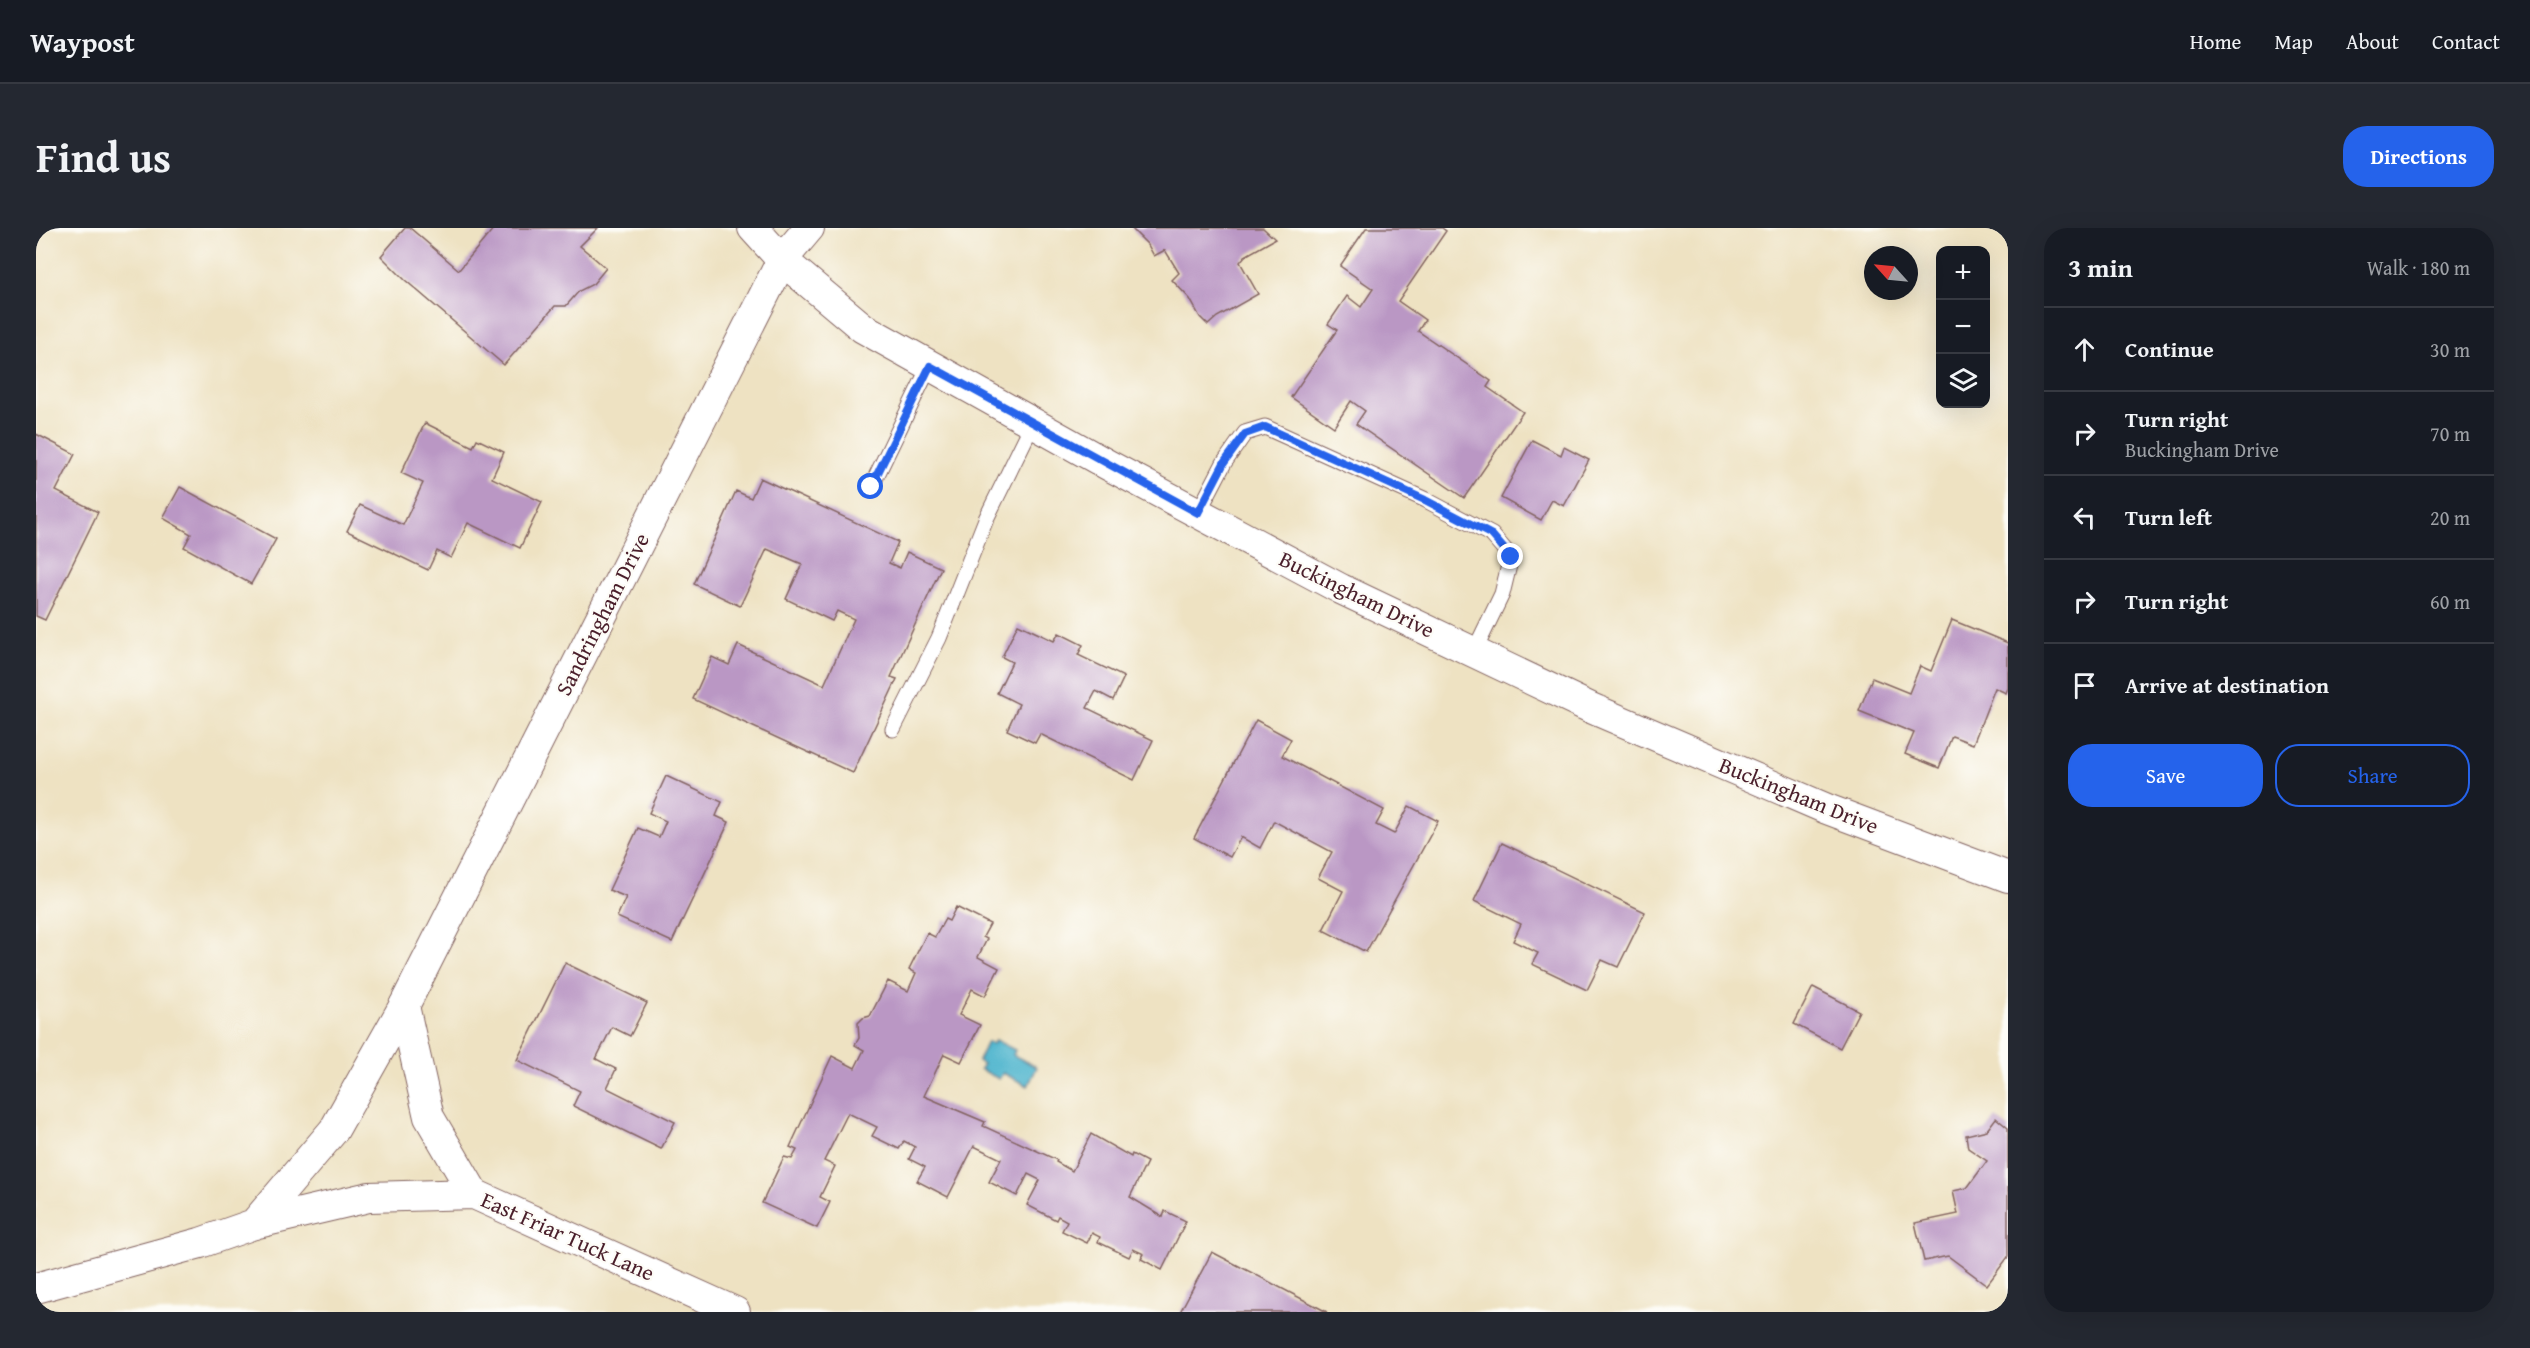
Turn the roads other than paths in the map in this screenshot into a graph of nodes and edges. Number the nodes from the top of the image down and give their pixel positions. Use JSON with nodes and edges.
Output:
{"nodes":[{"id":1,"x":753,"y":228,"type":"edge"},
{"id":2,"x":809,"y":228,"type":"edge"},
{"id":3,"x":782,"y":260,"type":"junction"},
{"id":4,"x":930,"y":366,"type":"junction"},
{"id":5,"x":1034,"y":423,"type":"junction"},
{"id":6,"x":871,"y":487,"type":"dead end"},
{"id":7,"x":1198,"y":513,"type":"junction"},
{"id":8,"x":1474,"y":652,"type":"junction"},
{"id":9,"x":893,"y":729,"type":"dead end"},
{"id":10,"x":2008,"y":877,"type":"edge"},
{"id":11,"x":404,"y":1006,"type":"junction"},
{"id":12,"x":334,"y":1130,"type":"joint"},
{"id":13,"x":474,"y":1194,"type":"junction"},
{"id":14,"x":254,"y":1224,"type":"junction"},
{"id":15,"x":36,"y":1288,"type":"edge"},
{"id":16,"x":735,"y":1312,"type":"edge"}],
"edges":[{"from":1,"to":3,"type":"street","name":"Buckingham Drive"},
{"from":2,"to":3,"type":"street","name":"Sandringham Drive"},
{"from":3,"to":4,"type":"street","name":"Buckingham Drive"},
{"from":3,"to":11,"type":"street","name":"Sandringham Drive"},
{"from":4,"to":5,"type":"street","name":"Buckingham Drive"},
{"from":4,"to":6,"type":"lane"},
{"from":5,"to":7,"type":"street","name":"Buckingham Drive"},
{"from":5,"to":9,"type":"lane"},
{"from":7,"to":8,"type":"street","name":"Buckingham Drive"},
{"from":7,"to":8,"type":"lane"},
{"from":8,"to":10,"type":"street","name":"Buckingham Drive"},
{"from":11,"to":12,"type":"street","name":"Sandringham Drive"},
{"from":11,"to":13,"type":"street"},
{"from":12,"to":14,"type":"street","name":"East Friar Tuck Lane"},
{"from":13,"to":14,"type":"street","name":"East Friar Tuck Lane"},
{"from":13,"to":16,"type":"street","name":"East Friar Tuck Lane"},
{"from":14,"to":15,"type":"street","name":"East Friar Tuck Lane"}]}
